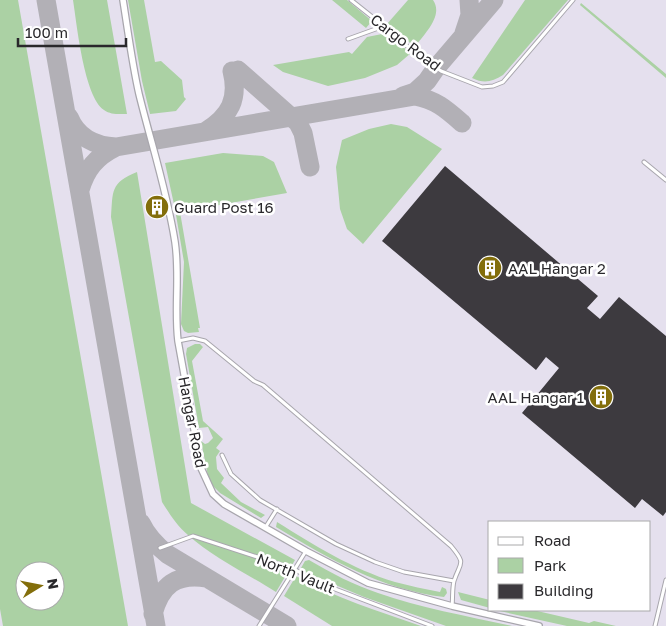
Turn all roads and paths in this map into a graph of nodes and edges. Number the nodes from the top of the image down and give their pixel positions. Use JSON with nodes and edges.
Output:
{"nodes":[{"id":1,"x":123,"y":0,"type":"edge"},
{"id":2,"x":351,"y":0,"type":"edge"},
{"id":3,"x":573,"y":0,"type":"edge"},
{"id":4,"x":384,"y":26,"type":"junction"},
{"id":5,"x":348,"y":39,"type":"dead end"},
{"id":6,"x":644,"y":162,"type":"dead end"},
{"id":7,"x":666,"y":180,"type":"edge"},
{"id":8,"x":178,"y":341,"type":"junction"},
{"id":9,"x":222,"y":455,"type":"dead end"},
{"id":10,"x":277,"y":510,"type":"junction"},
{"id":11,"x":265,"y":528,"type":"junction"},
{"id":12,"x":160,"y":548,"type":"dead end"},
{"id":13,"x":306,"y":551,"type":"junction"},
{"id":14,"x":294,"y":570,"type":"junction"},
{"id":15,"x":666,"y":580,"type":"edge"},
{"id":16,"x":454,"y":581,"type":"junction"},
{"id":17,"x":452,"y":606,"type":"junction"},
{"id":18,"x":259,"y":626,"type":"edge"},
{"id":19,"x":432,"y":626,"type":"edge"},
{"id":20,"x":538,"y":626,"type":"edge"},
{"id":21,"x":655,"y":626,"type":"edge"}],
"edges":[{"from":1,"to":8,"type":"street","name":"Hangar Road"},
{"from":2,"to":4,"type":"lane","name":"Cargo Road"},
{"from":3,"to":4,"type":"lane","name":"Cargo Road"},
{"from":4,"to":5,"type":"lane"},
{"from":6,"to":7,"type":"lane"},
{"from":8,"to":11,"type":"street","name":"Hangar Road"},
{"from":8,"to":16,"type":"lane"},
{"from":9,"to":10,"type":"lane"},
{"from":10,"to":11,"type":"lane"},
{"from":10,"to":16,"type":"lane"},
{"from":11,"to":13,"type":"street","name":"Hangar Road"},
{"from":12,"to":14,"type":"lane","name":"North Vault"},
{"from":13,"to":14,"type":"lane"},
{"from":13,"to":17,"type":"street","name":"Hangar Road"},
{"from":14,"to":18,"type":"lane"},
{"from":14,"to":19,"type":"lane","name":"North Vault"},
{"from":15,"to":21,"type":"lane"},
{"from":16,"to":17,"type":"lane"},
{"from":17,"to":20,"type":"street","name":"Hangar Road"}]}
